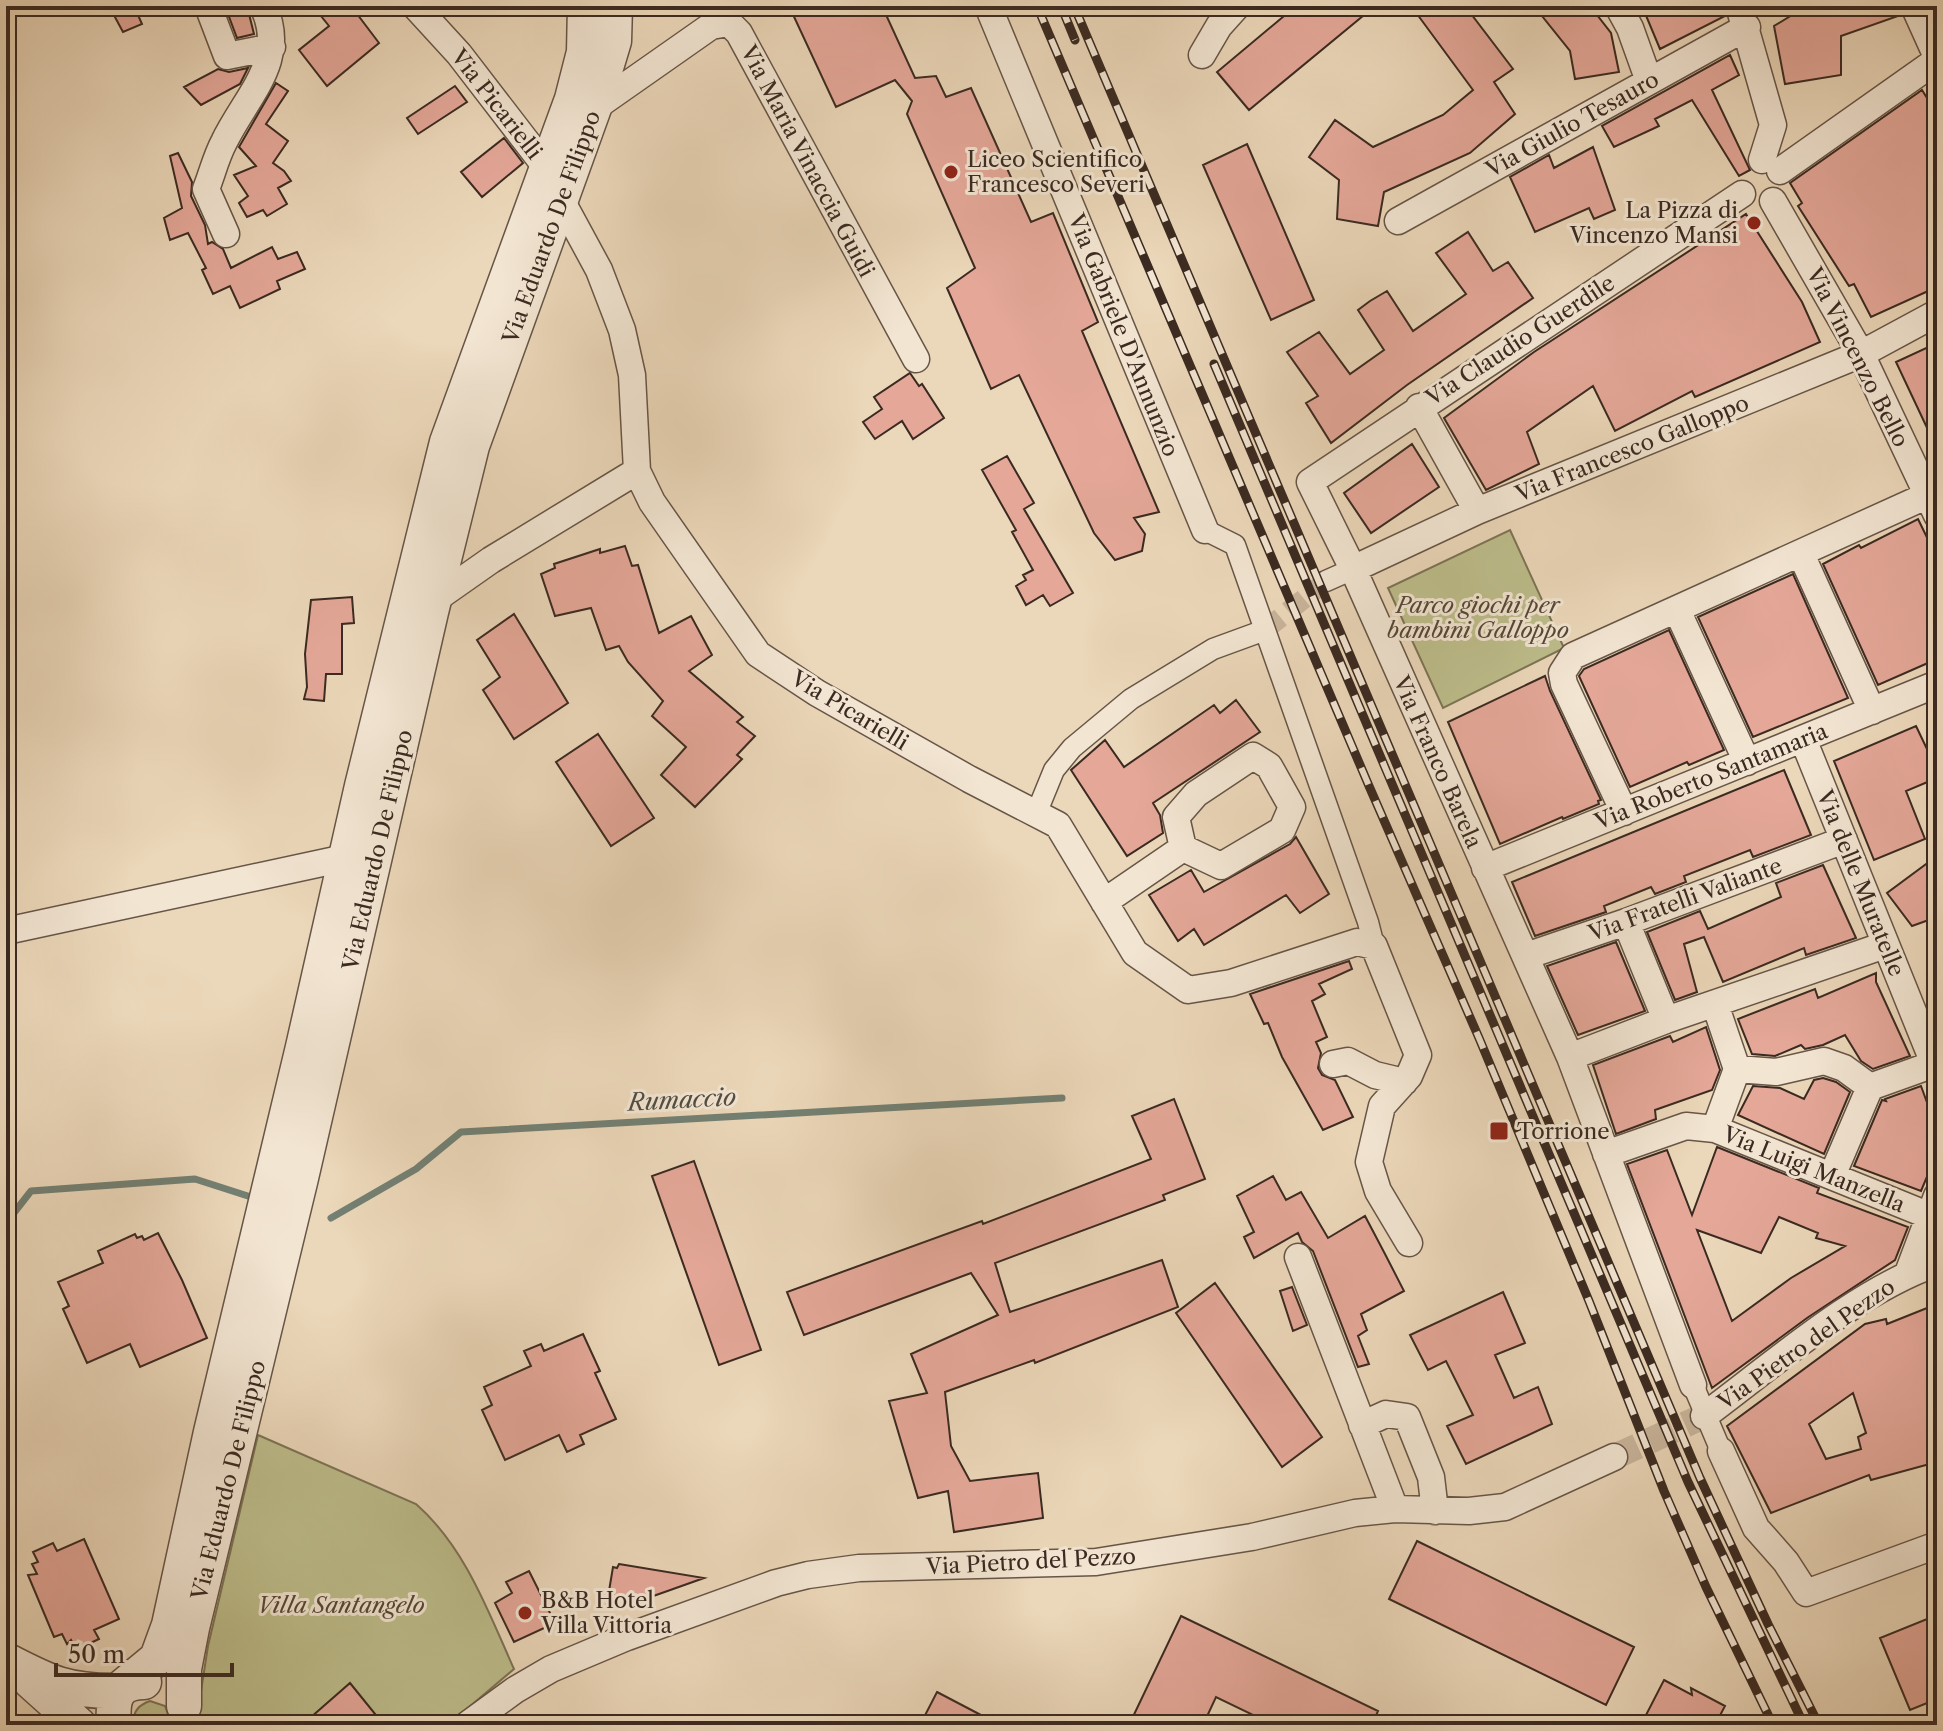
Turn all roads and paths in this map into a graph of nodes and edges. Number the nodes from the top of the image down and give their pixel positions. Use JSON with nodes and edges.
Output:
{"nodes":[{"id":1,"x":208,"y":6,"type":"edge"},
{"id":2,"x":263,"y":6,"type":"edge"},
{"id":3,"x":415,"y":6,"type":"edge"},
{"id":4,"x":585,"y":6,"type":"edge"},
{"id":5,"x":615,"y":6,"type":"edge"},
{"id":6,"x":988,"y":6,"type":"edge"},
{"id":7,"x":1237,"y":6,"type":"edge"},
{"id":8,"x":1618,"y":6,"type":"edge"},
{"id":9,"x":1914,"y":6,"type":"edge"},
{"id":10,"x":1743,"y":17,"type":"edge"},
{"id":11,"x":272,"y":47,"type":"junction"},
{"id":12,"x":1202,"y":55,"type":"dead end"},
{"id":13,"x":1937,"y":58,"type":"edge"},
{"id":14,"x":1649,"y":81,"type":"junction"},
{"id":15,"x":594,"y":108,"type":"junction"},
{"id":16,"x":1771,"y":165,"type":"junction"},
{"id":17,"x":546,"y":167,"type":"junction"},
{"id":18,"x":1742,"y":194,"type":"junction"},
{"id":19,"x":561,"y":200,"type":"junction"},
{"id":20,"x":1773,"y":201,"type":"junction"},
{"id":21,"x":1398,"y":221,"type":"dead end"},
{"id":22,"x":226,"y":234,"type":"dead end"},
{"id":23,"x":1937,"y":313,"type":"edge"},
{"id":24,"x":1861,"y":354,"type":"junction"},
{"id":25,"x":916,"y":359,"type":"dead end"},
{"id":26,"x":1419,"y":407,"type":"junction"},
{"id":27,"x":637,"y":471,"type":"junction"},
{"id":28,"x":1934,"y":500,"type":"edge"},
{"id":29,"x":1477,"y":511,"type":"junction"},
{"id":30,"x":1205,"y":530,"type":"joint"},
{"id":31,"x":1801,"y":554,"type":"junction"},
{"id":32,"x":1353,"y":569,"type":"junction"},
{"id":33,"x":1326,"y":581,"type":"tunnel mouth"},
{"id":34,"x":434,"y":600,"type":"junction"},
{"id":35,"x":1677,"y":610,"type":"junction"},
{"id":36,"x":1265,"y":630,"type":"junction"},
{"id":37,"x":1934,"y":694,"type":"edge"},
{"id":38,"x":1872,"y":711,"type":"junction"},
{"id":39,"x":1803,"y":739,"type":"junction"},
{"id":40,"x":1747,"y":762,"type":"junction"},
{"id":41,"x":1624,"y":812,"type":"junction"},
{"id":42,"x":1036,"y":814,"type":"junction"},
{"id":43,"x":1844,"y":840,"type":"junction"},
{"id":44,"x":1183,"y":848,"type":"junction"},
{"id":45,"x":345,"y":858,"type":"junction"},
{"id":46,"x":1485,"y":868,"type":"junction"},
{"id":47,"x":1104,"y":902,"type":"junction"},
{"id":48,"x":1626,"y":922,"type":"junction"},
{"id":49,"x":6,"y":931,"type":"edge"},
{"id":50,"x":1885,"y":945,"type":"junction"},
{"id":51,"x":1374,"y":946,"type":"junction"},
{"id":52,"x":1526,"y":956,"type":"junction"},
{"id":53,"x":1715,"y":1004,"type":"junction"},
{"id":54,"x":1666,"y":1020,"type":"junction"},
{"id":55,"x":1570,"y":1057,"type":"junction"},
{"id":56,"x":1333,"y":1064,"type":"dead end"},
{"id":57,"x":1936,"y":1066,"type":"edge"},
{"id":58,"x":1737,"y":1069,"type":"junction"},
{"id":59,"x":1417,"y":1072,"type":"junction"},
{"id":60,"x":1870,"y":1087,"type":"junction"},
{"id":61,"x":1715,"y":1129,"type":"junction"},
{"id":62,"x":1606,"y":1154,"type":"junction"},
{"id":63,"x":1832,"y":1176,"type":"junction"},
{"id":64,"x":1933,"y":1206,"type":"edge"},
{"id":65,"x":1409,"y":1243,"type":"dead end"},
{"id":66,"x":1298,"y":1257,"type":"dead end"},
{"id":67,"x":1937,"y":1263,"type":"edge"},
{"id":68,"x":1908,"y":1273,"type":"junction"},
{"id":69,"x":1693,"y":1385,"type":"joint"},
{"id":70,"x":1704,"y":1416,"type":"junction"},
{"id":71,"x":1362,"y":1425,"type":"junction"},
{"id":72,"x":1721,"y":1451,"type":"joint"},
{"id":73,"x":1614,"y":1457,"type":"tunnel mouth"},
{"id":74,"x":1395,"y":1509,"type":"junction"},
{"id":75,"x":1435,"y":1511,"type":"junction"},
{"id":76,"x":1937,"y":1545,"type":"edge"},
{"id":77,"x":6,"y":1660,"type":"edge"},
{"id":78,"x":120,"y":1689,"type":"junction"},
{"id":79,"x":186,"y":1716,"type":"edge"},
{"id":80,"x":79,"y":1725,"type":"edge"},
{"id":81,"x":114,"y":1725,"type":"edge"},
{"id":82,"x":467,"y":1725,"type":"edge"}],
"edges":[{"from":1,"to":11,"type":"street"},
{"from":2,"to":11,"type":"street"},
{"from":3,"to":17,"type":"street","name":"Via Picarielli"},
{"from":4,"to":17,"type":"street","name":"Via Eduardo De Filippo"},
{"from":5,"to":15,"type":"street","name":"Via Eduardo De Filippo"},
{"from":6,"to":30,"type":"street","name":"Via Gabriele D'Annunzio"},
{"from":7,"to":12,"type":"street"},
{"from":8,"to":14,"type":"street"},
{"from":9,"to":13,"type":"street"},
{"from":10,"to":14,"type":"street","name":"Via Giulio Tesauro"},
{"from":10,"to":16,"type":"street","name":"Via Giulio Tesauro"},
{"from":11,"to":22,"type":"street"},
{"from":13,"to":16,"type":"street"},
{"from":14,"to":21,"type":"street","name":"Via Giulio Tesauro"},
{"from":15,"to":19,"type":"street","name":"Via Eduardo De Filippo"},
{"from":15,"to":25,"type":"street","name":"Via Maria Vinaccia Guidi"},
{"from":16,"to":18,"type":"street"},
{"from":16,"to":20,"type":"street"},
{"from":17,"to":45,"type":"street","name":"Via Eduardo De Filippo"},
{"from":18,"to":20,"type":"street"},
{"from":18,"to":26,"type":"street","name":"Via Claudio Guerdile"},
{"from":19,"to":27,"type":"street","name":"Via Picarielli"},
{"from":19,"to":34,"type":"street","name":"Via Eduardo De Filippo"},
{"from":20,"to":24,"type":"street","name":"Via Vincenzo Bello"},
{"from":23,"to":24,"type":"street","name":"Via Francesco Galloppo"},
{"from":24,"to":28,"type":"street","name":"Via Vincenzo Bello"},
{"from":24,"to":29,"type":"street","name":"Via Francesco Galloppo"},
{"from":26,"to":29,"type":"street","name":"Via Claudio Guerdile"},
{"from":26,"to":32,"type":"street","name":"Via Claudio Guerdile"},
{"from":27,"to":34,"type":"street"},
{"from":27,"to":42,"type":"street","name":"Via Picarielli"},
{"from":28,"to":31,"type":"street"},
{"from":29,"to":32,"type":"street","name":"Via Francesco Galloppo"},
{"from":30,"to":36,"type":"street"},
{"from":31,"to":35,"type":"street"},
{"from":31,"to":38,"type":"street"},
{"from":32,"to":33,"type":"street","name":"Via Francesco Galloppo"},
{"from":32,"to":46,"type":"street","name":"Via Franco Barela"},
{"from":34,"to":79,"type":"street","name":"Via Eduardo De Filippo"},
{"from":35,"to":40,"type":"street"},
{"from":35,"to":41,"type":"street"},
{"from":36,"to":42,"type":"street"},
{"from":36,"to":51,"type":"street"},
{"from":37,"to":38,"type":"street","name":"Via Roberto Santamaria"},
{"from":38,"to":39,"type":"street","name":"Via Roberto Santamaria"},
{"from":39,"to":40,"type":"street","name":"Via Roberto Santamaria"},
{"from":39,"to":43,"type":"street","name":"Via delle Muratelle"},
{"from":40,"to":41,"type":"street","name":"Via Roberto Santamaria"},
{"from":41,"to":46,"type":"street","name":"Via Roberto Santamaria"},
{"from":42,"to":47,"type":"street","name":"Via Picarielli"},
{"from":43,"to":48,"type":"street","name":"Via Fratelli Valiante"},
{"from":43,"to":50,"type":"street","name":"Via delle Muratelle"},
{"from":44,"to":44,"type":"street"},
{"from":44,"to":47,"type":"street"},
{"from":45,"to":49,"type":"street"},
{"from":45,"to":78,"type":"street","name":"Via Eduardo De Filippo"},
{"from":46,"to":52,"type":"street","name":"Via Franco Barela"},
{"from":47,"to":51,"type":"street","name":"Via Picarielli"},
{"from":48,"to":52,"type":"street","name":"Via Fratelli Valiante"},
{"from":48,"to":54,"type":"street"},
{"from":50,"to":53,"type":"street"},
{"from":50,"to":57,"type":"street","name":"Via delle Muratelle"},
{"from":51,"to":59,"type":"street"},
{"from":52,"to":55,"type":"street","name":"Via Franco Barela"},
{"from":53,"to":54,"type":"street"},
{"from":53,"to":58,"type":"street"},
{"from":54,"to":55,"type":"street"},
{"from":55,"to":62,"type":"street","name":"Via Franco Barela"},
{"from":56,"to":59,"type":"street"},
{"from":57,"to":60,"type":"street"},
{"from":58,"to":60,"type":"street"},
{"from":58,"to":61,"type":"street"},
{"from":59,"to":65,"type":"street"},
{"from":60,"to":63,"type":"street"},
{"from":61,"to":62,"type":"street","name":"Via Luigi Manzella"},
{"from":61,"to":63,"type":"street","name":"Via Luigi Manzella"},
{"from":62,"to":69,"type":"street","name":"Via Franco Barela"},
{"from":63,"to":64,"type":"street","name":"Via Luigi Manzella"},
{"from":64,"to":68,"type":"street"},
{"from":66,"to":71,"type":"street"},
{"from":67,"to":68,"type":"street","name":"Via Pietro del Pezzo"},
{"from":68,"to":70,"type":"street","name":"Via Pietro del Pezzo"},
{"from":69,"to":70,"type":"street"},
{"from":70,"to":72,"type":"street"},
{"from":71,"to":74,"type":"street"},
{"from":71,"to":75,"type":"street"},
{"from":72,"to":76,"type":"street"},
{"from":73,"to":75,"type":"street","name":"Via Pietro del Pezzo"},
{"from":74,"to":75,"type":"street","name":"Via Pietro del Pezzo"},
{"from":74,"to":82,"type":"street","name":"Via Pietro del Pezzo"},
{"from":77,"to":78,"type":"street"},
{"from":77,"to":80,"type":"street"},
{"from":78,"to":79,"type":"street"},
{"from":78,"to":81,"type":"street"}]}
